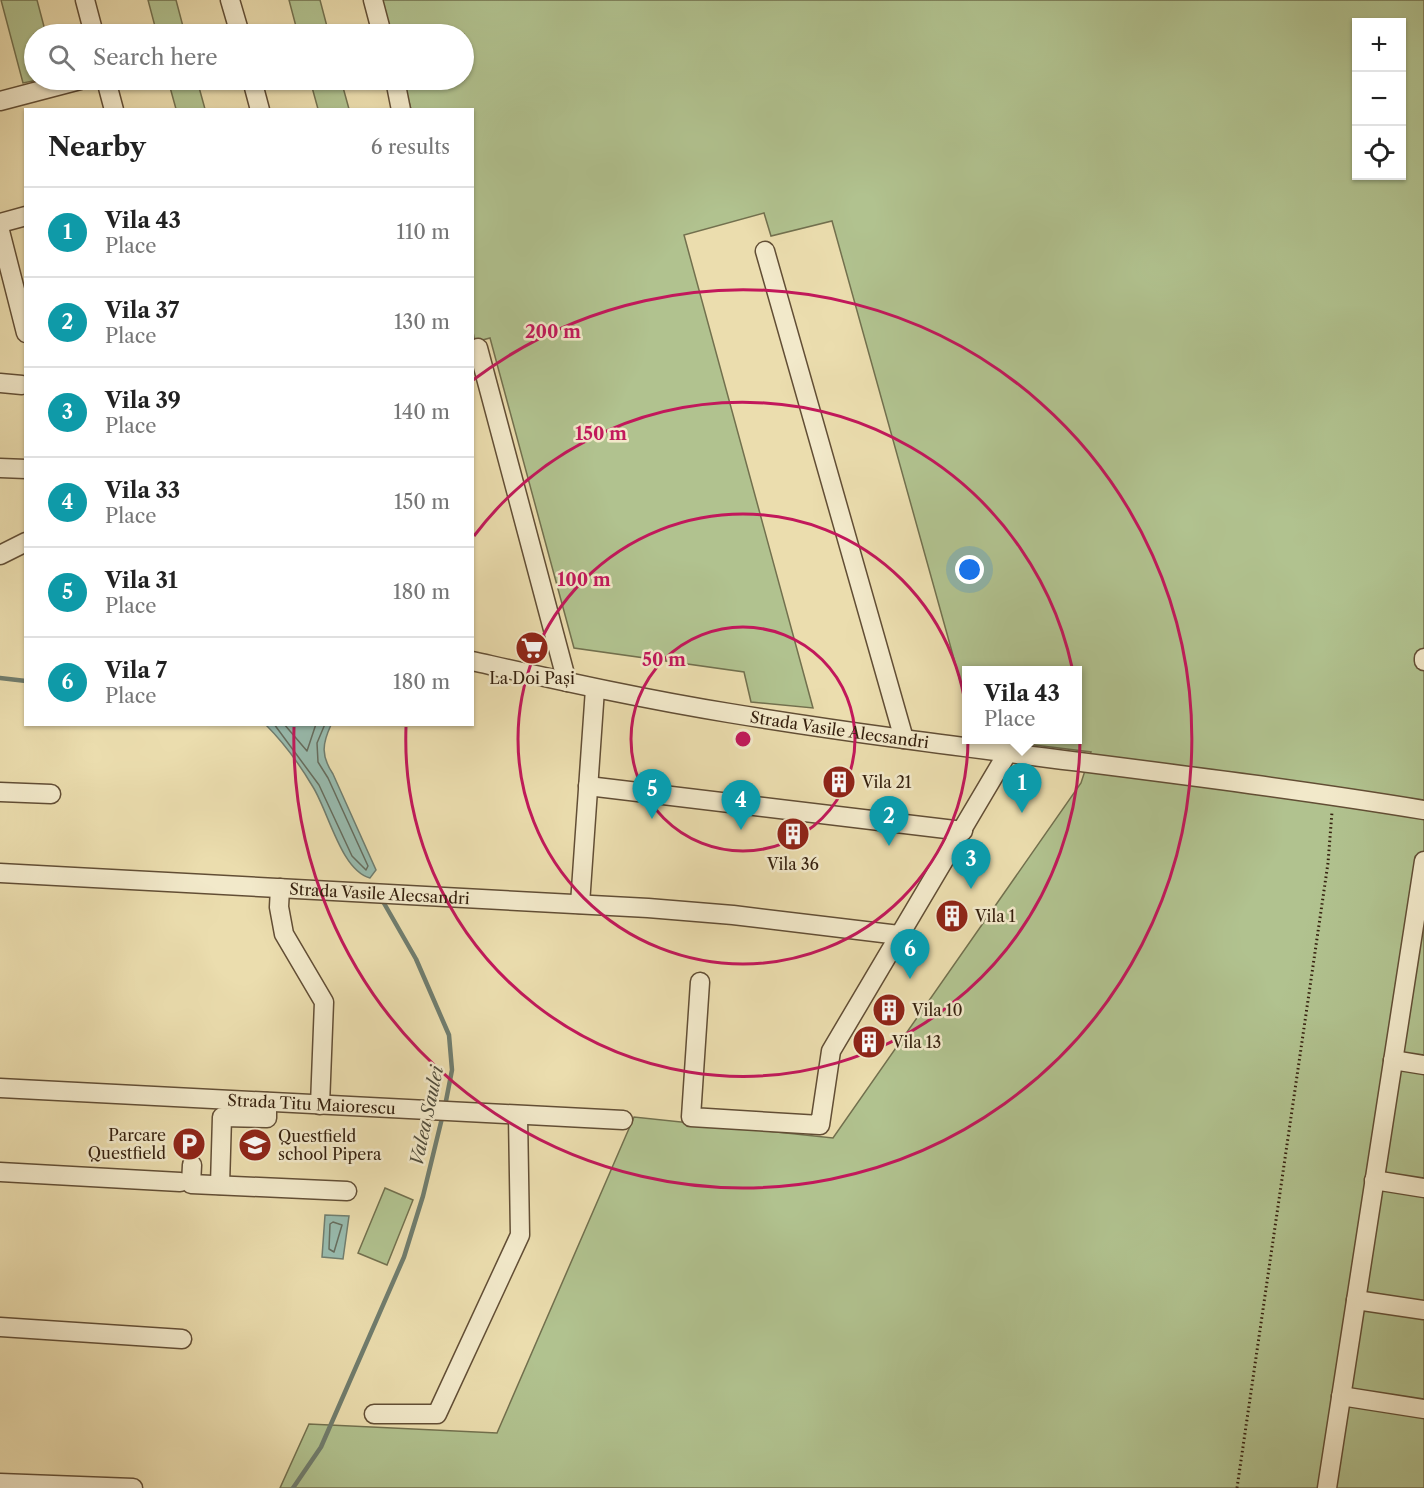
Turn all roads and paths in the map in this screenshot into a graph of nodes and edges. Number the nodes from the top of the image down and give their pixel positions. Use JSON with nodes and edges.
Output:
{"nodes":[{"id":1,"x":85,"y":0,"type":"edge"},
{"id":2,"x":230,"y":0,"type":"edge"},
{"id":3,"x":373,"y":0,"type":"edge"},
{"id":4,"x":91,"y":24,"type":"edge"},
{"id":5,"x":237,"y":24,"type":"edge"},
{"id":6,"x":379,"y":24,"type":"edge"},
{"id":7,"x":42,"y":90,"type":"edge"},
{"id":8,"x":109,"y":90,"type":"edge"},
{"id":9,"x":255,"y":90,"type":"edge"},
{"id":10,"x":397,"y":90,"type":"edge"},
{"id":11,"x":0,"y":101,"type":"edge"},
{"id":12,"x":113,"y":108,"type":"edge"},
{"id":13,"x":259,"y":108,"type":"edge"},
{"id":14,"x":401,"y":108,"type":"edge"},
{"id":15,"x":24,"y":217,"type":"edge"},
{"id":16,"x":0,"y":223,"type":"edge"},
{"id":17,"x":0,"y":231,"type":"edge"},
{"id":18,"x":765,"y":251,"type":"dead end"},
{"id":19,"x":3,"y":258,"type":"edge"},
{"id":20,"x":24,"y":326,"type":"edge"},
{"id":21,"x":478,"y":348,"type":"dead end"},
{"id":22,"x":0,"y":383,"type":"edge"},
{"id":23,"x":22,"y":385,"type":"dead end"},
{"id":24,"x":0,"y":468,"type":"edge"},
{"id":25,"x":24,"y":469,"type":"edge"},
{"id":26,"x":24,"y":543,"type":"edge"},
{"id":27,"x":1,"y":553,"type":"edge"},
{"id":28,"x":474,"y":661,"type":"edge"},
{"id":29,"x":567,"y":682,"type":"junction"},
{"id":30,"x":595,"y":689,"type":"junction"},
{"id":31,"x":904,"y":739,"type":"junction"},
{"id":32,"x":1008,"y":752,"type":"junction"},
{"id":33,"x":588,"y":786,"type":"junction"},
{"id":34,"x":0,"y":792,"type":"edge"},
{"id":35,"x":51,"y":794,"type":"dead end"},
{"id":36,"x":1334,"y":795,"type":"junction"},
{"id":37,"x":1424,"y":810,"type":"edge"},
{"id":38,"x":963,"y":831,"type":"junction"},
{"id":39,"x":1424,"y":861,"type":"edge"},
{"id":40,"x":0,"y":873,"type":"edge"},
{"id":41,"x":280,"y":888,"type":"junction"},
{"id":42,"x":580,"y":904,"type":"junction"},
{"id":43,"x":899,"y":935,"type":"junction"},
{"id":44,"x":1416,"y":965,"type":"edge"},
{"id":45,"x":700,"y":982,"type":"dead end"},
{"id":46,"x":1393,"y":1060,"type":"junction"},
{"id":47,"x":1424,"y":1065,"type":"edge"},
{"id":48,"x":0,"y":1088,"type":"edge"},
{"id":49,"x":267,"y":1102,"type":"junction"},
{"id":50,"x":320,"y":1105,"type":"junction"},
{"id":51,"x":518,"y":1116,"type":"junction"},
{"id":52,"x":623,"y":1120,"type":"dead end"},
{"id":53,"x":192,"y":1165,"type":"dead end"},
{"id":54,"x":0,"y":1172,"type":"edge"},
{"id":55,"x":1374,"y":1180,"type":"junction"},
{"id":56,"x":180,"y":1182,"type":"dead end"},
{"id":57,"x":220,"y":1185,"type":"junction"},
{"id":58,"x":1424,"y":1188,"type":"edge"},
{"id":59,"x":347,"y":1191,"type":"dead end"},
{"id":60,"x":1356,"y":1300,"type":"junction"},
{"id":61,"x":1424,"y":1310,"type":"edge"},
{"id":62,"x":0,"y":1326,"type":"edge"},
{"id":63,"x":182,"y":1339,"type":"dead end"},
{"id":64,"x":1341,"y":1396,"type":"junction"},
{"id":65,"x":1424,"y":1408,"type":"edge"},
{"id":66,"x":374,"y":1414,"type":"dead end"},
{"id":67,"x":0,"y":1483,"type":"edge"},
{"id":68,"x":133,"y":1488,"type":"edge"},
{"id":69,"x":1237,"y":1488,"type":"edge"},
{"id":70,"x":1327,"y":1488,"type":"edge"}],
"edges":[{"from":1,"to":4,"type":"street"},
{"from":2,"to":5,"type":"street"},
{"from":3,"to":6,"type":"street"},
{"from":7,"to":11,"type":"street"},
{"from":8,"to":12,"type":"street"},
{"from":9,"to":13,"type":"street"},
{"from":10,"to":14,"type":"street"},
{"from":15,"to":16,"type":"street"},
{"from":17,"to":19,"type":"street"},
{"from":18,"to":31,"type":"street"},
{"from":19,"to":20,"type":"street"},
{"from":21,"to":29,"type":"street"},
{"from":22,"to":23,"type":"street"},
{"from":24,"to":25,"type":"street"},
{"from":26,"to":27,"type":"street"},
{"from":28,"to":29,"type":"street","name":"Strada Vasile Alecsandri"},
{"from":29,"to":30,"type":"street","name":"Strada Vasile Alecsandri"},
{"from":30,"to":31,"type":"street","name":"Strada Vasile Alecsandri"},
{"from":30,"to":33,"type":"street"},
{"from":31,"to":32,"type":"street","name":"Strada Vasile Alecsandri"},
{"from":32,"to":36,"type":"street","name":"Strada Vasile Alecsandri"},
{"from":32,"to":38,"type":"street"},
{"from":33,"to":38,"type":"street"},
{"from":33,"to":42,"type":"street"},
{"from":34,"to":35,"type":"street"},
{"from":36,"to":37,"type":"street","name":"Strada Vasile Alecsandri"},
{"from":36,"to":69,"type":"path"},
{"from":38,"to":43,"type":"street"},
{"from":39,"to":44,"type":"street"},
{"from":40,"to":41,"type":"street","name":"Strada Vasile Alecsandri"},
{"from":41,"to":42,"type":"street","name":"Strada Vasile Alecsandri"},
{"from":41,"to":50,"type":"street"},
{"from":42,"to":43,"type":"street","name":"Strada Vasile Alecsandri"},
{"from":43,"to":45,"type":"street"},
{"from":44,"to":46,"type":"street"},
{"from":46,"to":47,"type":"street"},
{"from":46,"to":55,"type":"street"},
{"from":48,"to":49,"type":"street","name":"Strada Titu Maiorescu"},
{"from":49,"to":50,"type":"street","name":"Strada Titu Maiorescu"},
{"from":49,"to":57,"type":"street"},
{"from":50,"to":51,"type":"street","name":"Strada Titu Maiorescu"},
{"from":51,"to":52,"type":"street","name":"Strada Titu Maiorescu"},
{"from":51,"to":66,"type":"street"},
{"from":53,"to":57,"type":"street"},
{"from":54,"to":56,"type":"street"},
{"from":55,"to":58,"type":"street"},
{"from":55,"to":60,"type":"street"},
{"from":57,"to":59,"type":"street"},
{"from":60,"to":61,"type":"street"},
{"from":60,"to":64,"type":"street"},
{"from":62,"to":63,"type":"street"},
{"from":64,"to":65,"type":"street"},
{"from":64,"to":70,"type":"street"},
{"from":67,"to":68,"type":"street"}]}
